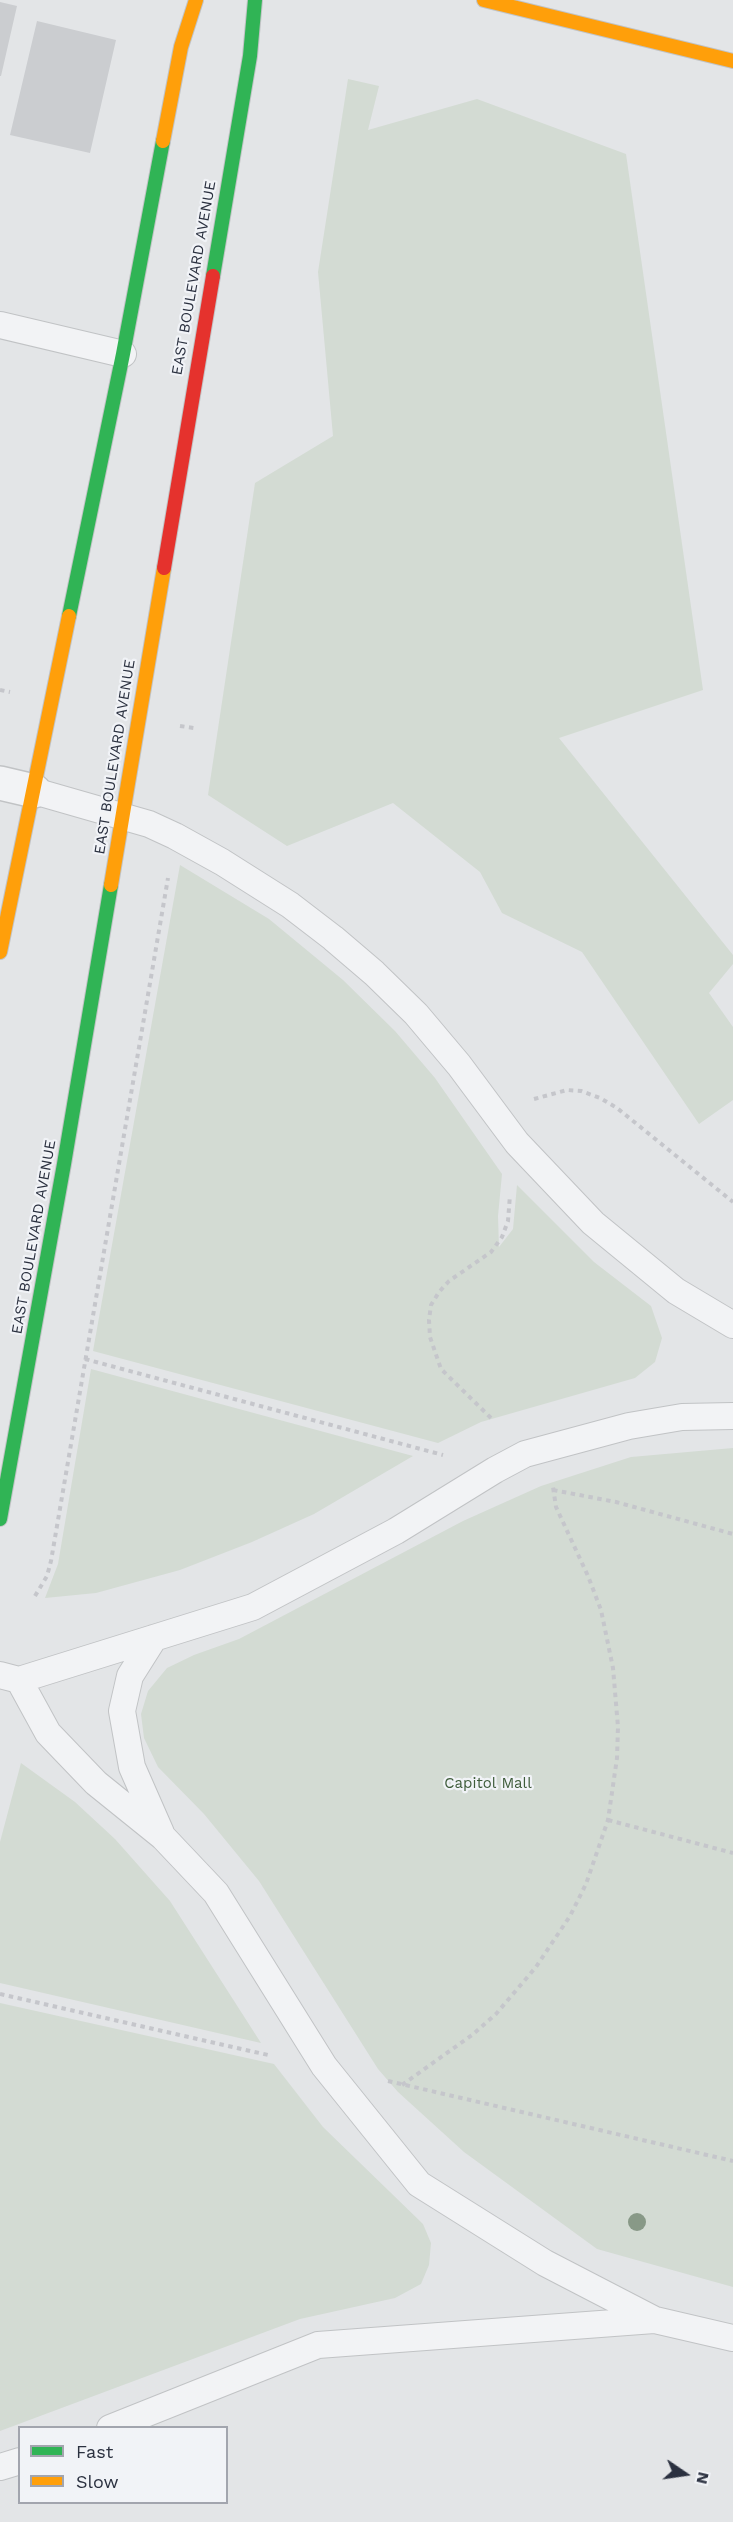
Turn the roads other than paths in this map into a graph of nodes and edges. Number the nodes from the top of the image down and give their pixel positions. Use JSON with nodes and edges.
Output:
{"nodes":[{"id":1,"x":196,"y":0,"type":"edge"},
{"id":2,"x":255,"y":0,"type":"edge"},
{"id":3,"x":484,"y":0,"type":"edge"},
{"id":4,"x":733,"y":61,"type":"edge"},
{"id":5,"x":0,"y":325,"type":"edge"},
{"id":6,"x":123,"y":354,"type":"junction"},
{"id":7,"x":0,"y":783,"type":"edge"},
{"id":8,"x":34,"y":791,"type":"junction"},
{"id":9,"x":122,"y":815,"type":"junction"},
{"id":10,"x":0,"y":952,"type":"edge"},
{"id":11,"x":733,"y":1325,"type":"edge"},
{"id":12,"x":733,"y":1416,"type":"edge"},
{"id":13,"x":0,"y":1519,"type":"edge"},
{"id":14,"x":154,"y":1638,"type":"junction"},
{"id":15,"x":10,"y":1678,"type":"edge"},
{"id":16,"x":163,"y":1837,"type":"junction"},
{"id":17,"x":655,"y":2320,"type":"junction"},
{"id":18,"x":733,"y":2338,"type":"edge"},
{"id":19,"x":113,"y":2426,"type":"edge"},
{"id":20,"x":18,"y":2462,"type":"edge"},
{"id":21,"x":0,"y":2467,"type":"edge"}],
"edges":[{"from":1,"to":6,"type":"main road"},
{"from":2,"to":9,"type":"main road","name":"EAST BOULEVARD AVENUE"},
{"from":3,"to":4,"type":"main road"},
{"from":5,"to":6,"type":"lane"},
{"from":6,"to":8,"type":"main road"},
{"from":7,"to":8,"type":"street"},
{"from":8,"to":9,"type":"lane"},
{"from":8,"to":10,"type":"main road"},
{"from":9,"to":11,"type":"lane"},
{"from":9,"to":13,"type":"main road","name":"EAST BOULEVARD AVENUE"},
{"from":12,"to":14,"type":"lane"},
{"from":14,"to":15,"type":"lane"},
{"from":14,"to":16,"type":"lane"},
{"from":15,"to":16,"type":"lane"},
{"from":16,"to":17,"type":"lane"},
{"from":17,"to":18,"type":"lane"},
{"from":17,"to":19,"type":"lane"},
{"from":20,"to":21,"type":"lane"}]}
